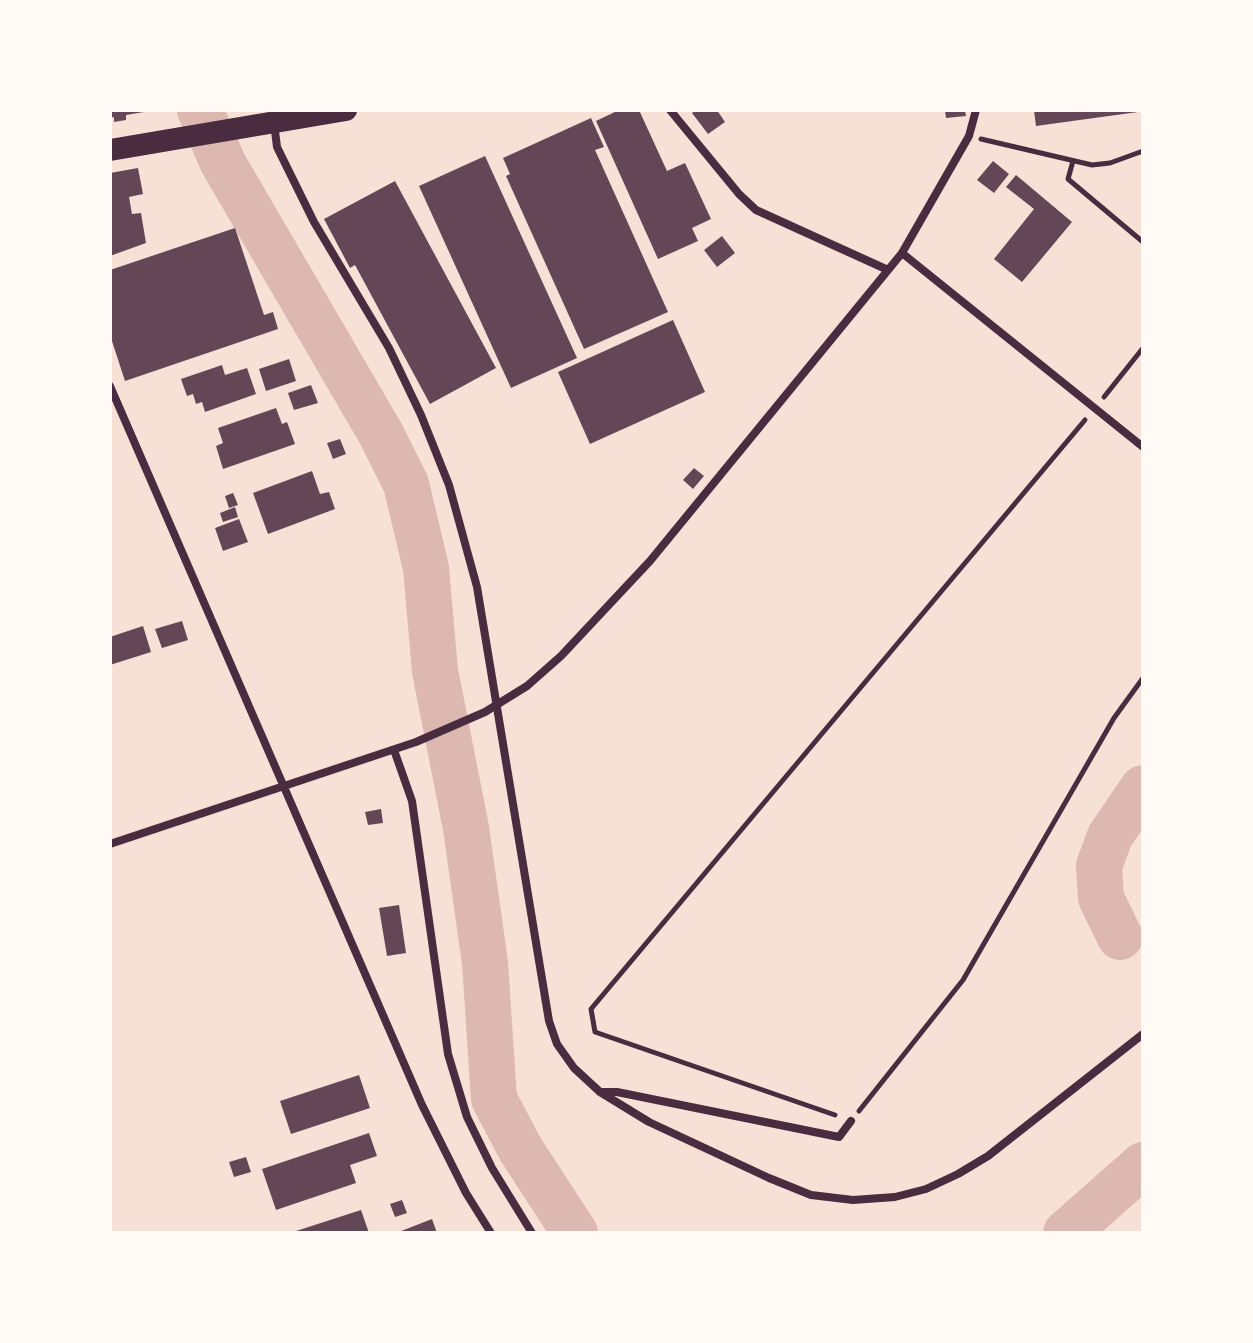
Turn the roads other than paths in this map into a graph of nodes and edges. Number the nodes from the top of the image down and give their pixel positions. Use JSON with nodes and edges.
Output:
{"nodes":[{"id":1,"x":346,"y":110,"type":"edge"},
{"id":2,"x":670,"y":110,"type":"edge"},
{"id":3,"x":976,"y":110,"type":"edge"},
{"id":4,"x":274,"y":123,"type":"junction"},
{"id":5,"x":110,"y":150,"type":"edge"},
{"id":6,"x":902,"y":253,"type":"junction"},
{"id":7,"x":888,"y":270,"type":"junction"},
{"id":8,"x":110,"y":386,"type":"edge"},
{"id":9,"x":1143,"y":447,"type":"edge"},
{"id":10,"x":498,"y":705,"type":"junction"},
{"id":11,"x":394,"y":750,"type":"junction"},
{"id":12,"x":282,"y":786,"type":"junction"},
{"id":13,"x":110,"y":844,"type":"edge"},
{"id":14,"x":1143,"y":1034,"type":"edge"},
{"id":15,"x":600,"y":1092,"type":"junction"},
{"id":16,"x":851,"y":1121,"type":"road end"},
{"id":17,"x":491,"y":1233,"type":"edge"},
{"id":18,"x":532,"y":1233,"type":"edge"}],
"edges":[{"from":1,"to":4,"type":"highway"},
{"from":2,"to":7,"type":"street"},
{"from":3,"to":6,"type":"street"},
{"from":4,"to":5,"type":"highway"},
{"from":4,"to":10,"type":"street"},
{"from":6,"to":7,"type":"street"},
{"from":6,"to":9,"type":"street"},
{"from":7,"to":10,"type":"street"},
{"from":8,"to":12,"type":"street"},
{"from":10,"to":11,"type":"street"},
{"from":10,"to":15,"type":"street"},
{"from":11,"to":12,"type":"street"},
{"from":11,"to":18,"type":"street"},
{"from":12,"to":13,"type":"street"},
{"from":12,"to":17,"type":"street"},
{"from":14,"to":15,"type":"street"},
{"from":15,"to":16,"type":"street"}]}
